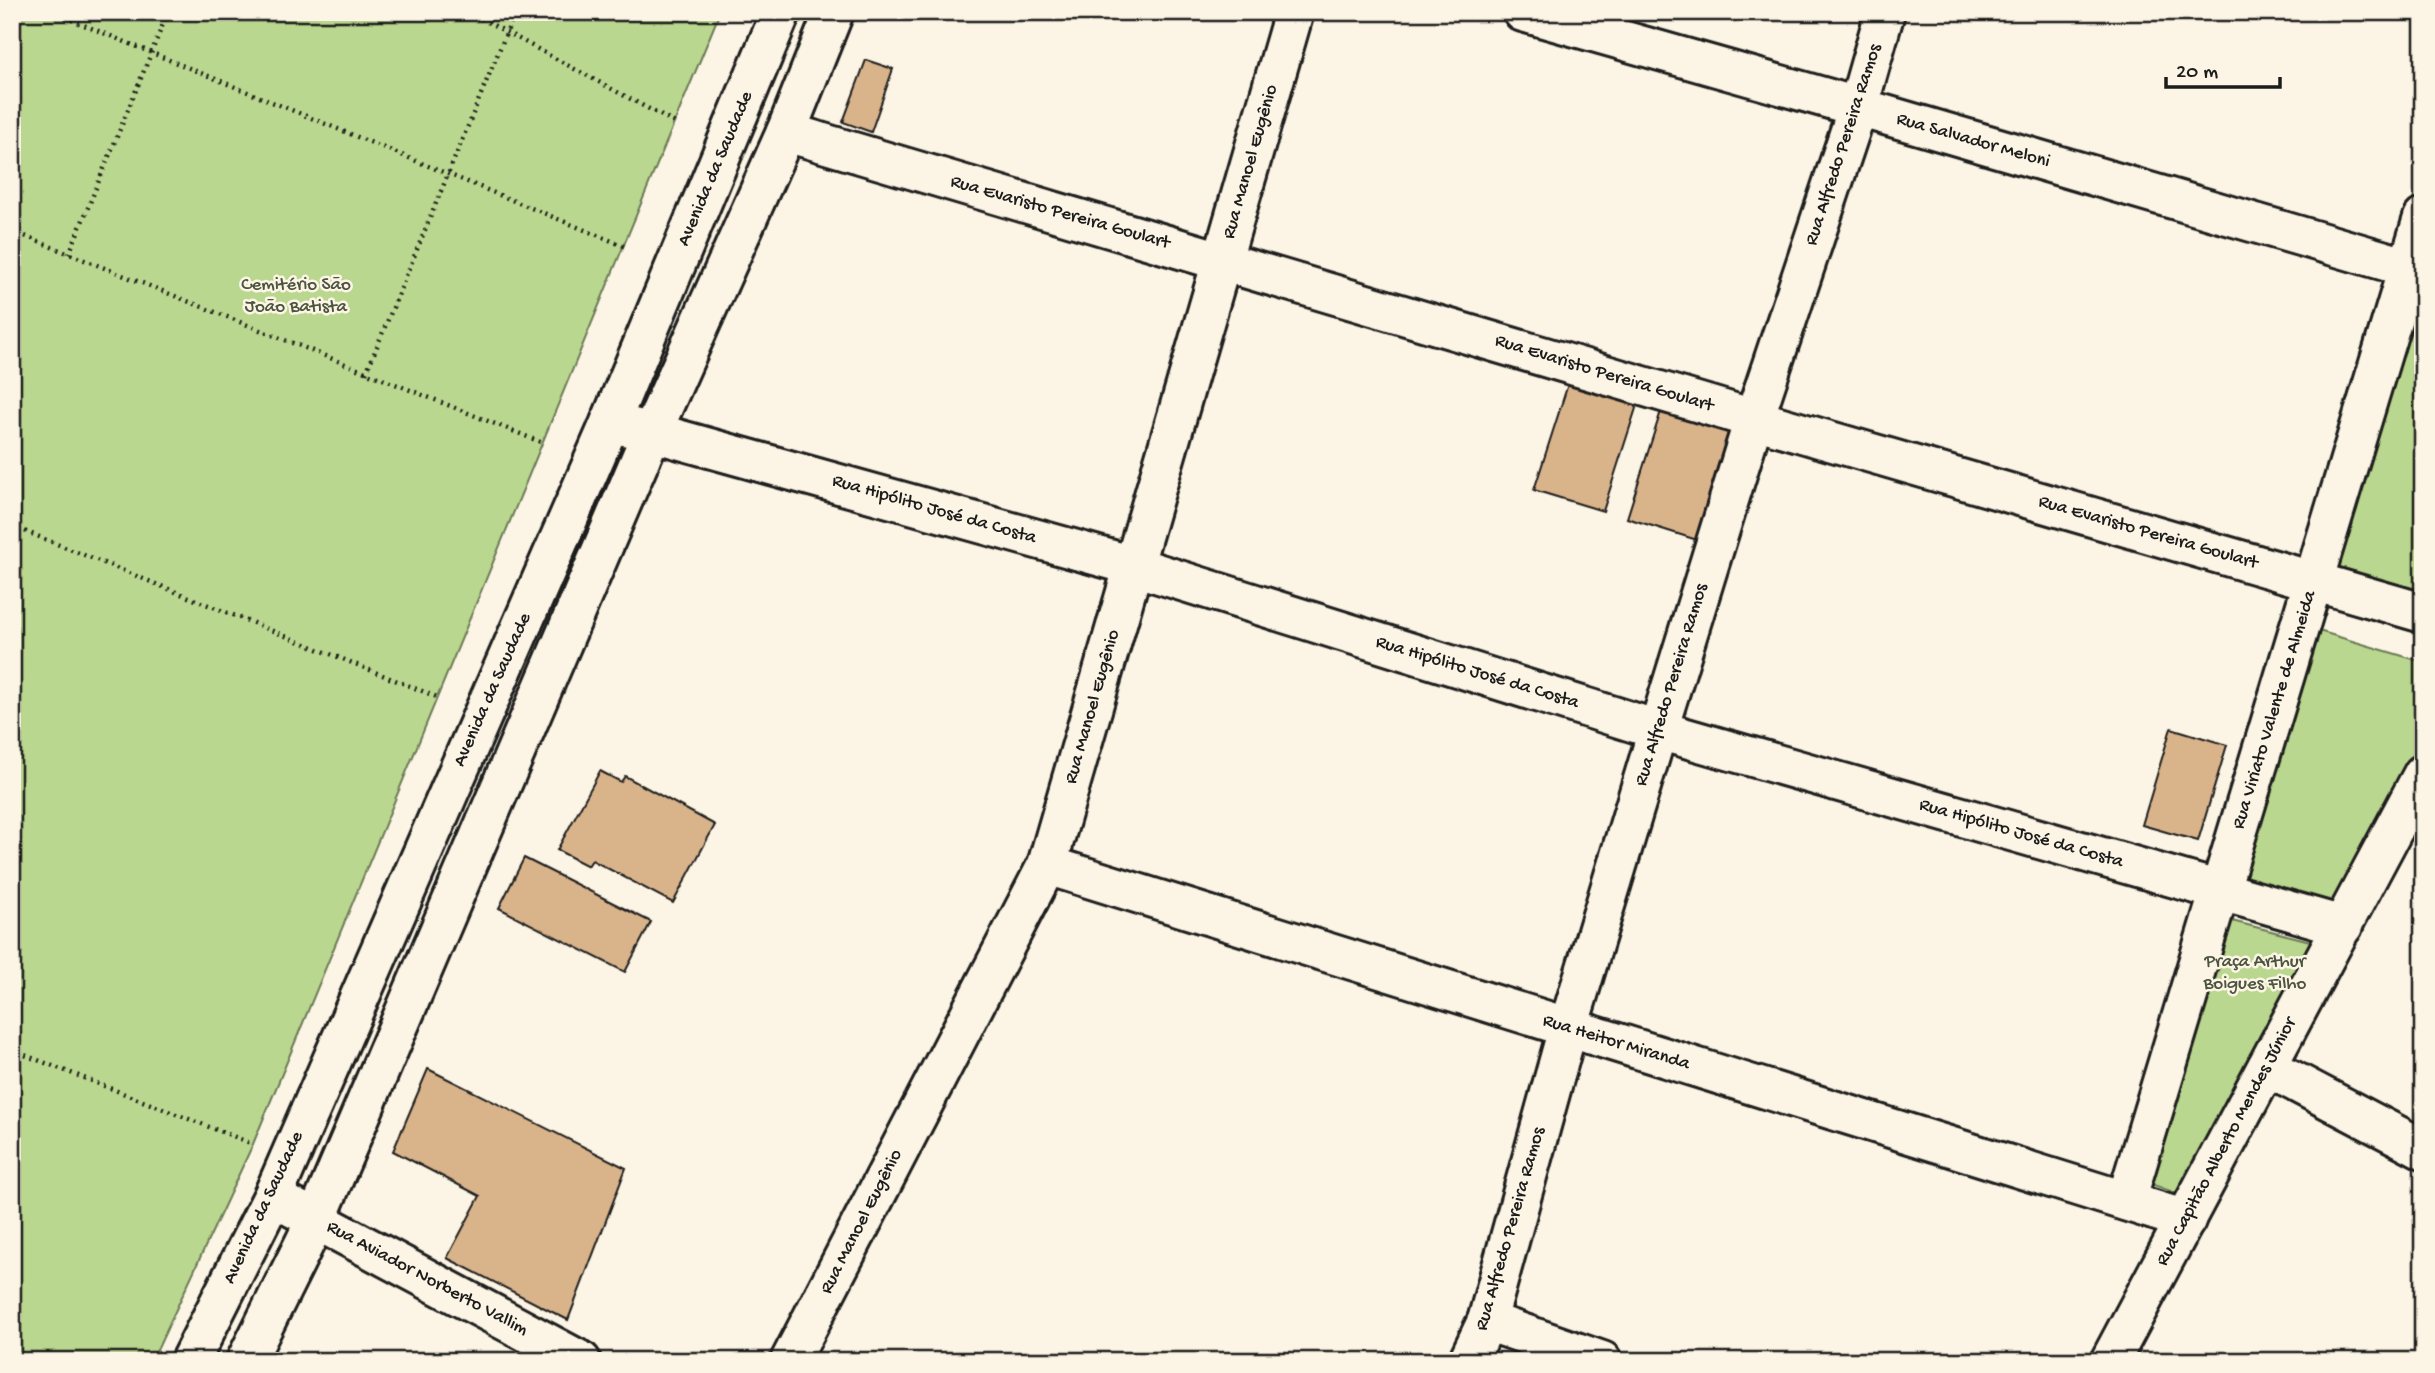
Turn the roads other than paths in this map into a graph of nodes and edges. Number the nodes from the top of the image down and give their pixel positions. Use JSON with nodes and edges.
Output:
{"nodes":[{"id":1,"x":781,"y":12,"type":"edge"},
{"id":2,"x":834,"y":12,"type":"edge"},
{"id":3,"x":1294,"y":12,"type":"edge"},
{"id":4,"x":1523,"y":12,"type":"edge"},
{"id":5,"x":1885,"y":12,"type":"edge"},
{"id":6,"x":1858,"y":107,"type":"junction"},
{"id":7,"x":786,"y":132,"type":"junction"},
{"id":8,"x":2423,"y":218,"type":"edge"},
{"id":9,"x":1222,"y":260,"type":"junction"},
{"id":10,"x":2415,"y":270,"type":"edge"},
{"id":11,"x":1755,"y":419,"type":"junction"},
{"id":12,"x":610,"y":423,"type":"junction"},
{"id":13,"x":652,"y":432,"type":"junction"},
{"id":14,"x":1134,"y":566,"type":"junction"},
{"id":15,"x":2314,"y":581,"type":"junction"},
{"id":16,"x":2423,"y":613,"type":"edge"},
{"id":17,"x":1658,"y":730,"type":"junction"},
{"id":18,"x":2423,"y":774,"type":"edge"},
{"id":19,"x":1047,"y":865,"type":"junction"},
{"id":20,"x":2220,"y":890,"type":"junction"},
{"id":21,"x":2343,"y":926,"type":"junction"},
{"id":22,"x":1568,"y":1028,"type":"junction"},
{"id":23,"x":2267,"y":1067,"type":"junction"},
{"id":24,"x":2423,"y":1149,"type":"edge"},
{"id":25,"x":272,"y":1196,"type":"junction"},
{"id":26,"x":2126,"y":1201,"type":"junction"},
{"id":27,"x":316,"y":1220,"type":"junction"},
{"id":28,"x":2186,"y":1220,"type":"junction"},
{"id":29,"x":1487,"y":1321,"type":"junction"},
{"id":30,"x":190,"y":1361,"type":"edge"},
{"id":31,"x":246,"y":1361,"type":"edge"},
{"id":32,"x":581,"y":1361,"type":"edge"},
{"id":33,"x":790,"y":1361,"type":"edge"},
{"id":34,"x":1468,"y":1361,"type":"edge"},
{"id":35,"x":1602,"y":1361,"type":"edge"},
{"id":36,"x":2109,"y":1361,"type":"edge"}],
"edges":[{"from":1,"to":12,"type":"street","name":"Avenida da Saudade"},
{"from":2,"to":7,"type":"street"},
{"from":3,"to":9,"type":"street","name":"Rua Manoel Eugênio"},
{"from":4,"to":6,"type":"street","name":"Rua Salvador Meloni"},
{"from":5,"to":6,"type":"street","name":"Rua Alfredo Pereira Ramos"},
{"from":6,"to":10,"type":"street","name":"Rua Salvador Meloni"},
{"from":6,"to":11,"type":"street","name":"Rua Alfredo Pereira Ramos"},
{"from":7,"to":9,"type":"street","name":"Rua Evaristo Pereira Goulart"},
{"from":7,"to":13,"type":"street"},
{"from":8,"to":10,"type":"street","name":"Rua Viriato Valente de Almeida"},
{"from":9,"to":11,"type":"street","name":"Rua Evaristo Pereira Goulart"},
{"from":9,"to":14,"type":"street","name":"Rua Manoel Eugênio"},
{"from":10,"to":15,"type":"street","name":"Rua Viriato Valente de Almeida"},
{"from":11,"to":15,"type":"street","name":"Rua Evaristo Pereira Goulart"},
{"from":11,"to":17,"type":"street","name":"Rua Alfredo Pereira Ramos"},
{"from":12,"to":13,"type":"street","name":"Rua Hipólito José da Costa"},
{"from":12,"to":25,"type":"street","name":"Avenida da Saudade"},
{"from":13,"to":14,"type":"street","name":"Rua Hipólito José da Costa"},
{"from":13,"to":27,"type":"street"},
{"from":14,"to":17,"type":"street","name":"Rua Hipólito José da Costa"},
{"from":14,"to":19,"type":"street","name":"Rua Manoel Eugênio"},
{"from":15,"to":16,"type":"street","name":"Rua Evaristo Pereira Goulart"},
{"from":15,"to":20,"type":"street","name":"Rua Viriato Valente de Almeida"},
{"from":17,"to":20,"type":"street","name":"Rua Hipólito José da Costa"},
{"from":17,"to":22,"type":"street","name":"Rua Alfredo Pereira Ramos"},
{"from":18,"to":21,"type":"street","name":"Rua Capitão Alberto Mendes Júnior"},
{"from":19,"to":22,"type":"street","name":"Rua Heitor Miranda"},
{"from":19,"to":33,"type":"street","name":"Rua Manoel Eugênio"},
{"from":20,"to":21,"type":"street","name":"Rua Hipólito José da Costa"},
{"from":20,"to":26,"type":"street","name":"Rua Viriato Valente de Almeida"},
{"from":21,"to":23,"type":"street","name":"Rua Capitão Alberto Mendes Júnior"},
{"from":22,"to":26,"type":"street","name":"Rua Heitor Miranda"},
{"from":22,"to":29,"type":"street","name":"Rua Alfredo Pereira Ramos"},
{"from":23,"to":24,"type":"street"},
{"from":23,"to":28,"type":"street","name":"Rua Capitão Alberto Mendes Júnior"},
{"from":25,"to":27,"type":"street","name":"Rua Aviador Norberto Vallim"},
{"from":25,"to":30,"type":"street","name":"Avenida da Saudade"},
{"from":26,"to":28,"type":"street","name":"Rua Heitor Miranda"},
{"from":27,"to":31,"type":"street"},
{"from":27,"to":32,"type":"street","name":"Rua Aviador Norberto Vallim"},
{"from":28,"to":36,"type":"street","name":"Rua Capitão Alberto Mendes Júnior"},
{"from":29,"to":34,"type":"street","name":"Rua Alfredo Pereira Ramos"},
{"from":29,"to":35,"type":"street"}]}
